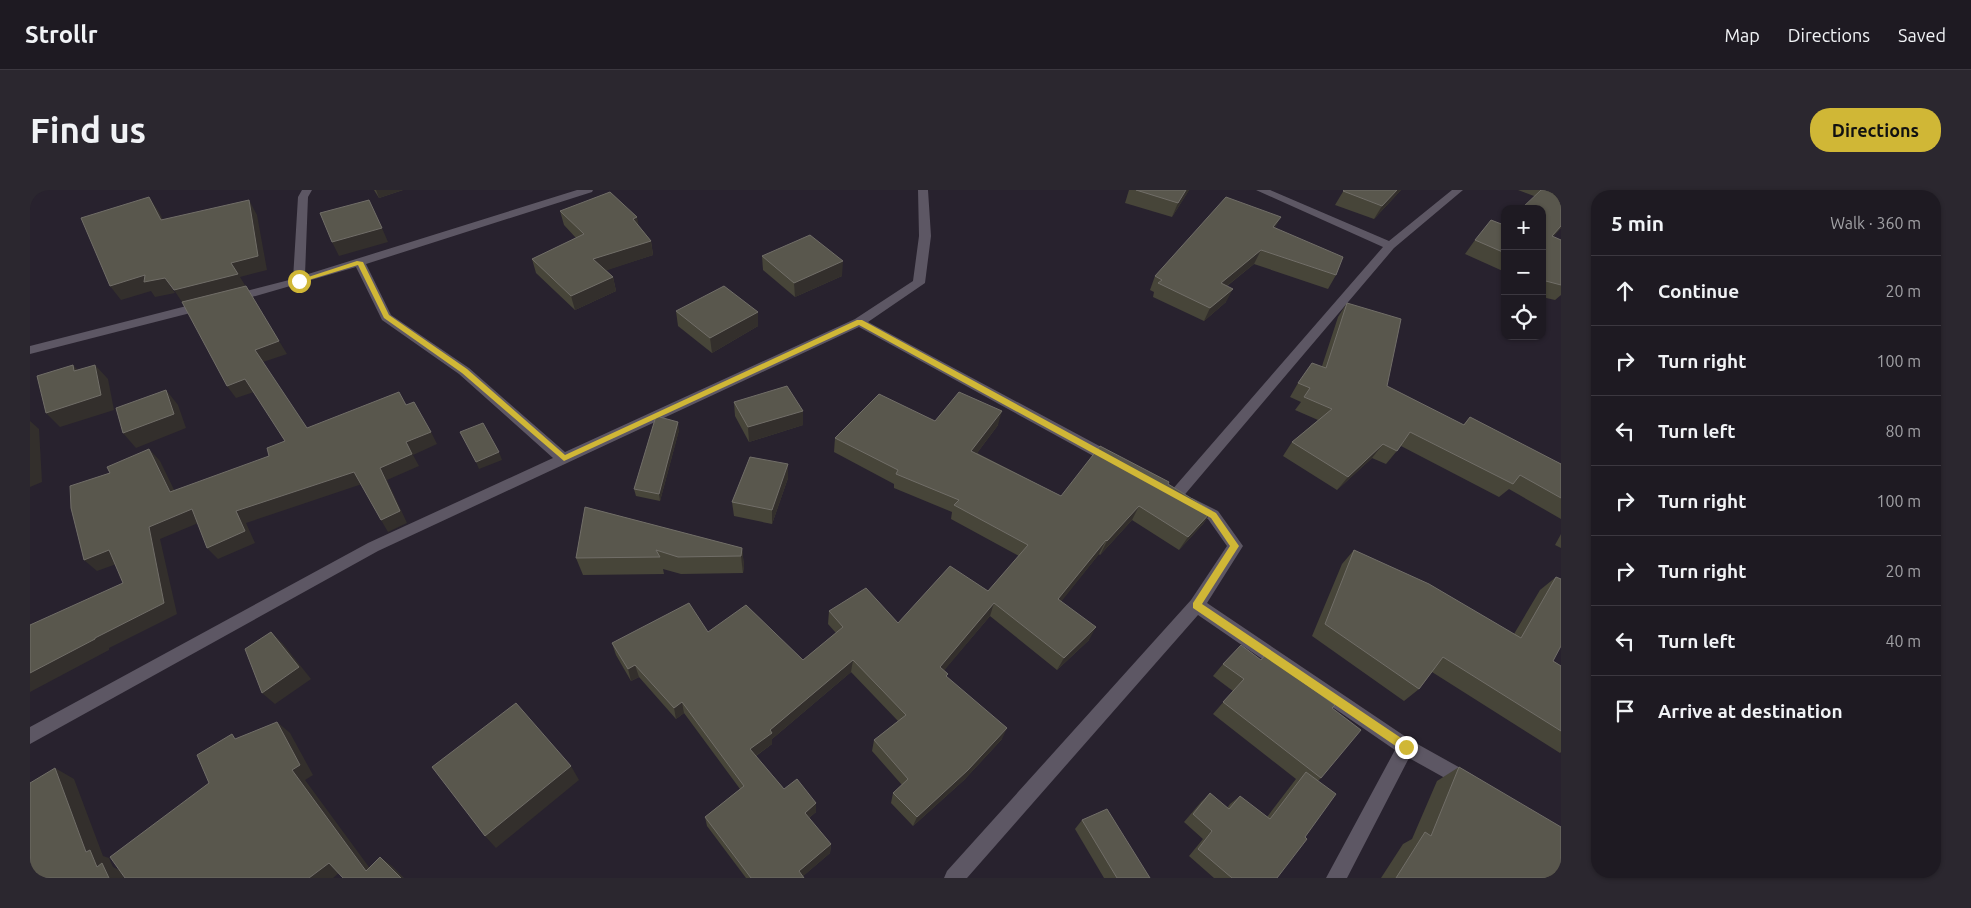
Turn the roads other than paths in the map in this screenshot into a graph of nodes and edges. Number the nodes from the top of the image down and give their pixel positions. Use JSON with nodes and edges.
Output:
{"nodes":[{"id":1,"x":307,"y":190,"type":"edge"},
{"id":2,"x":588,"y":190,"type":"edge"},
{"id":3,"x":923,"y":190,"type":"edge"},
{"id":4,"x":1261,"y":190,"type":"edge"},
{"id":5,"x":1458,"y":190,"type":"edge"},
{"id":6,"x":1390,"y":246,"type":"junction"},
{"id":7,"x":360,"y":262,"type":"junction"},
{"id":8,"x":299,"y":281,"type":"junction"},
{"id":9,"x":860,"y":322,"type":"junction"},
{"id":10,"x":30,"y":350,"type":"edge"},
{"id":11,"x":564,"y":459,"type":"junction"},
{"id":12,"x":1125,"y":467,"type":"edge"},
{"id":13,"x":1159,"y":486,"type":"edge"},
{"id":14,"x":1176,"y":495,"type":"junction"},
{"id":15,"x":1196,"y":605,"type":"junction"},
{"id":16,"x":30,"y":736,"type":"edge"},
{"id":17,"x":1406,"y":747,"type":"junction"},
{"id":18,"x":1484,"y":789,"type":"edge"},
{"id":19,"x":954,"y":878,"type":"edge"},
{"id":20,"x":1336,"y":878,"type":"edge"}],
"edges":[{"from":1,"to":8,"type":"street"},
{"from":2,"to":7,"type":"street"},
{"from":3,"to":9,"type":"street"},
{"from":4,"to":6,"type":"street"},
{"from":5,"to":6,"type":"street"},
{"from":6,"to":14,"type":"street"},
{"from":7,"to":8,"type":"street"},
{"from":7,"to":11,"type":"street"},
{"from":8,"to":10,"type":"street"},
{"from":9,"to":11,"type":"street"},
{"from":9,"to":12,"type":"street"},
{"from":11,"to":16,"type":"street"},
{"from":13,"to":14,"type":"street"},
{"from":14,"to":15,"type":"street"},
{"from":15,"to":17,"type":"street"},
{"from":15,"to":19,"type":"street"},
{"from":17,"to":18,"type":"street"},
{"from":17,"to":20,"type":"street"}]}
